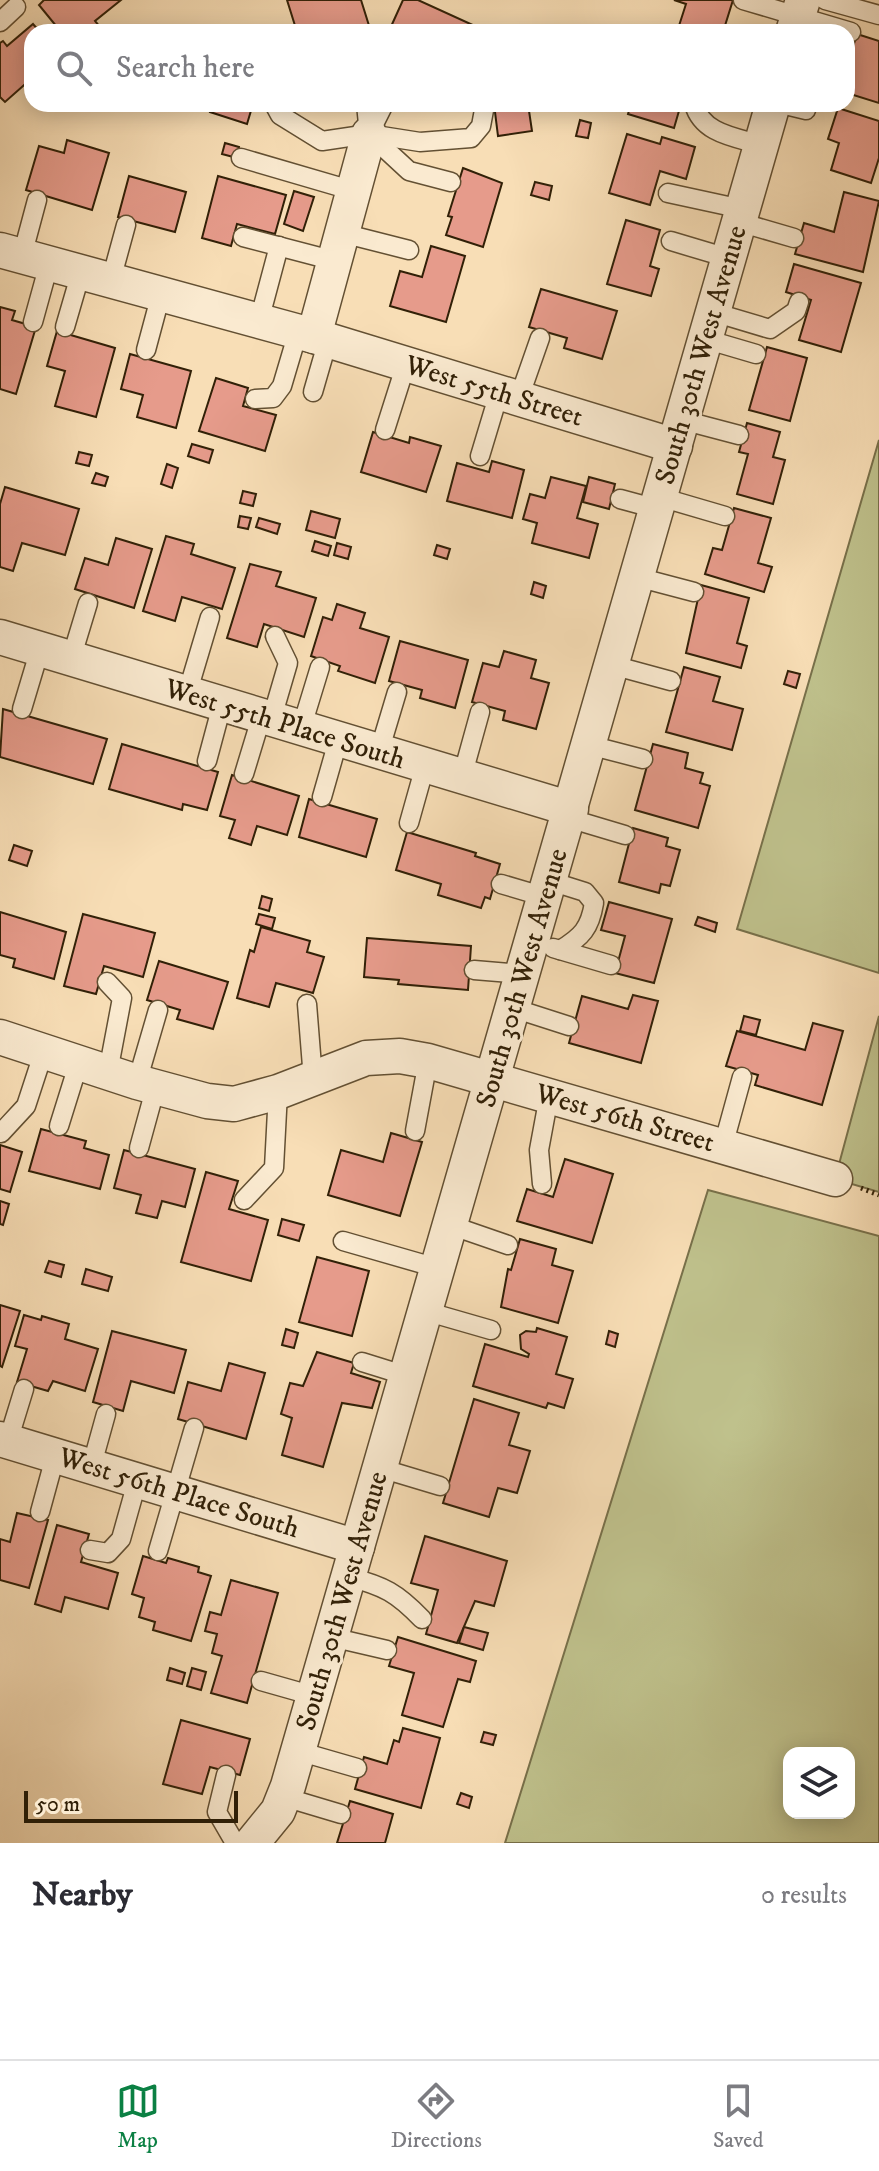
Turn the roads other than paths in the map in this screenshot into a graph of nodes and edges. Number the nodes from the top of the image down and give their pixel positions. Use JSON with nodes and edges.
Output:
{"nodes":[{"id":1,"x":743,"y":0,"type":"edge"},
{"id":2,"x":16,"y":7,"type":"dead end"},
{"id":3,"x":805,"y":12,"type":"edge"},
{"id":4,"x":879,"y":15,"type":"edge"},
{"id":5,"x":0,"y":22,"type":"edge"},
{"id":6,"x":833,"y":24,"type":"edge"},
{"id":7,"x":278,"y":112,"type":"edge"},
{"id":8,"x":484,"y":112,"type":"edge"},
{"id":9,"x":696,"y":112,"type":"edge"},
{"id":10,"x":771,"y":112,"type":"edge"},
{"id":11,"x":368,"y":119,"type":"edge"},
{"id":12,"x":761,"y":145,"type":"junction"},
{"id":13,"x":241,"y":158,"type":"dead end"},
{"id":14,"x":451,"y":182,"type":"dead end"},
{"id":15,"x":354,"y":191,"type":"junction"},
{"id":16,"x":668,"y":193,"type":"dead end"},
{"id":17,"x":37,"y":200,"type":"dead end"},
{"id":18,"x":740,"y":215,"type":"junction"},
{"id":19,"x":126,"y":225,"type":"dead end"},
{"id":20,"x":243,"y":237,"type":"dead end"},
{"id":21,"x":794,"y":238,"type":"dead end"},
{"id":22,"x":671,"y":241,"type":"dead end"},
{"id":23,"x":279,"y":246,"type":"junction"},
{"id":24,"x":338,"y":247,"type":"junction"},
{"id":25,"x":409,"y":250,"type":"dead end"},
{"id":26,"x":728,"y":258,"type":"junction"},
{"id":27,"x":53,"y":265,"type":"edge"},
{"id":28,"x":161,"y":294,"type":"junction"},
{"id":29,"x":799,"y":302,"type":"dead end"},
{"id":30,"x":259,"y":321,"type":"junction"},
{"id":31,"x":33,"y":322,"type":"dead end"},
{"id":32,"x":709,"y":326,"type":"junction"},
{"id":33,"x":65,"y":327,"type":"dead end"},
{"id":34,"x":313,"y":336,"type":"junction"},
{"id":35,"x":540,"y":338,"type":"dead end"},
{"id":36,"x":146,"y":350,"type":"dead end"},
{"id":37,"x":756,"y":354,"type":"dead end"},
{"id":38,"x":406,"y":364,"type":"junction"},
{"id":39,"x":313,"y":392,"type":"dead end"},
{"id":40,"x":509,"y":396,"type":"junction"},
{"id":41,"x":255,"y":399,"type":"dead end"},
{"id":42,"x":385,"y":430,"type":"dead end"},
{"id":43,"x":678,"y":433,"type":"junction"},
{"id":44,"x":739,"y":435,"type":"dead end"},
{"id":45,"x":480,"y":456,"type":"dead end"},
{"id":46,"x":620,"y":499,"type":"dead end"},
{"id":47,"x":658,"y":503,"type":"junction"},
{"id":48,"x":725,"y":516,"type":"dead end"},
{"id":49,"x":637,"y":577,"type":"junction"},
{"id":50,"x":694,"y":592,"type":"dead end"},
{"id":51,"x":88,"y":603,"type":"dead end"},
{"id":52,"x":210,"y":617,"type":"dead end"},
{"id":53,"x":275,"y":636,"type":"dead end"},
{"id":54,"x":0,"y":637,"type":"edge"},
{"id":55,"x":56,"y":654,"type":"junction"},
{"id":56,"x":612,"y":665,"type":"junction"},
{"id":57,"x":320,"y":667,"type":"dead end"},
{"id":58,"x":671,"y":681,"type":"dead end"},
{"id":59,"x":397,"y":692,"type":"dead end"},
{"id":60,"x":187,"y":694,"type":"junction"},
{"id":61,"x":222,"y":705,"type":"junction"},
{"id":62,"x":22,"y":709,"type":"dead end"},
{"id":63,"x":480,"y":712,"type":"dead end"},
{"id":64,"x":278,"y":723,"type":"junction"},
{"id":65,"x":338,"y":741,"type":"junction"},
{"id":66,"x":589,"y":745,"type":"junction"},
{"id":67,"x":379,"y":752,"type":"junction"},
{"id":68,"x":643,"y":759,"type":"dead end"},
{"id":69,"x":207,"y":761,"type":"dead end"},
{"id":70,"x":425,"y":766,"type":"junction"},
{"id":71,"x":244,"y":774,"type":"dead end"},
{"id":72,"x":462,"y":777,"type":"junction"},
{"id":73,"x":322,"y":797,"type":"dead end"},
{"id":74,"x":569,"y":814,"type":"junction"},
{"id":75,"x":409,"y":823,"type":"dead end"},
{"id":76,"x":625,"y":835,"type":"dead end"},
{"id":77,"x":501,"y":884,"type":"dead end"},
{"id":78,"x":547,"y":889,"type":"junction"},
{"id":79,"x":538,"y":956,"type":"junction"},
{"id":80,"x":611,"y":965,"type":"dead end"},
{"id":81,"x":474,"y":970,"type":"dead end"},
{"id":82,"x":107,"y":982,"type":"dead end"},
{"id":83,"x":307,"y":1004,"type":"dead end"},
{"id":84,"x":513,"y":1008,"type":"junction"},
{"id":85,"x":158,"y":1010,"type":"dead end"},
{"id":86,"x":569,"y":1026,"type":"dead end"},
{"id":87,"x":0,"y":1037,"type":"edge"},
{"id":88,"x":44,"y":1051,"type":"junction"},
{"id":89,"x":428,"y":1061,"type":"junction"},
{"id":90,"x":120,"y":1076,"type":"junction"},
{"id":91,"x":742,"y":1077,"type":"dead end"},
{"id":92,"x":313,"y":1079,"type":"junction"},
{"id":93,"x":493,"y":1079,"type":"junction"},
{"id":94,"x":278,"y":1092,"type":"junction"},
{"id":95,"x":549,"y":1096,"type":"junction"},
{"id":96,"x":59,"y":1126,"type":"dead end"},
{"id":97,"x":415,"y":1131,"type":"dead end"},
{"id":98,"x":1,"y":1133,"type":"edge"},
{"id":99,"x":723,"y":1146,"type":"junction"},
{"id":100,"x":139,"y":1148,"type":"dead end"},
{"id":101,"x":835,"y":1179,"type":"dead end"},
{"id":102,"x":542,"y":1184,"type":"dead end"},
{"id":103,"x":244,"y":1200,"type":"dead end"},
{"id":104,"x":450,"y":1225,"type":"junction"},
{"id":105,"x":343,"y":1241,"type":"dead end"},
{"id":106,"x":508,"y":1245,"type":"dead end"},
{"id":107,"x":437,"y":1268,"type":"junction"},
{"id":108,"x":425,"y":1311,"type":"junction"},
{"id":109,"x":491,"y":1330,"type":"dead end"},
{"id":110,"x":362,"y":1362,"type":"dead end"},
{"id":111,"x":407,"y":1376,"type":"junction"},
{"id":112,"x":24,"y":1389,"type":"dead end"},
{"id":113,"x":106,"y":1414,"type":"dead end"},
{"id":114,"x":194,"y":1428,"type":"dead end"},
{"id":115,"x":4,"y":1440,"type":"edge"},
{"id":116,"x":55,"y":1457,"type":"junction"},
{"id":117,"x":91,"y":1468,"type":"junction"},
{"id":118,"x":380,"y":1468,"type":"junction"},
{"id":119,"x":137,"y":1482,"type":"junction"},
{"id":120,"x":440,"y":1486,"type":"dead end"},
{"id":121,"x":175,"y":1494,"type":"junction"},
{"id":122,"x":40,"y":1512,"type":"dead end"},
{"id":123,"x":90,"y":1550,"type":"dead end"},
{"id":124,"x":158,"y":1551,"type":"dead end"},
{"id":125,"x":353,"y":1562,"type":"junction"},
{"id":126,"x":422,"y":1619,"type":"dead end"},
{"id":127,"x":331,"y":1637,"type":"junction"},
{"id":128,"x":387,"y":1650,"type":"dead end"},
{"id":129,"x":261,"y":1681,"type":"dead end"},
{"id":130,"x":314,"y":1696,"type":"junction"},
{"id":131,"x":298,"y":1751,"type":"junction"},
{"id":132,"x":357,"y":1768,"type":"dead end"},
{"id":133,"x":226,"y":1775,"type":"dead end"},
{"id":134,"x":284,"y":1797,"type":"junction"},
{"id":135,"x":341,"y":1814,"type":"dead end"},
{"id":136,"x":235,"y":1843,"type":"edge"},
{"id":137,"x":252,"y":1843,"type":"edge"}],
"edges":[{"from":1,"to":3,"type":"lane"},
{"from":2,"to":5,"type":"lane"},
{"from":3,"to":4,"type":"lane"},
{"from":3,"to":6,"type":"lane"},
{"from":7,"to":11,"type":"lane"},
{"from":8,"to":11,"type":"lane"},
{"from":9,"to":12,"type":"lane"},
{"from":10,"to":12,"type":"street","name":"South 30th West Avenue"},
{"from":11,"to":14,"type":"lane"},
{"from":11,"to":15,"type":"street"},
{"from":12,"to":18,"type":"street","name":"South 30th West Avenue"},
{"from":13,"to":15,"type":"lane"},
{"from":15,"to":24,"type":"street"},
{"from":16,"to":18,"type":"lane"},
{"from":17,"to":27,"type":"lane"},
{"from":18,"to":21,"type":"lane"},
{"from":18,"to":26,"type":"street","name":"South 30th West Avenue"},
{"from":19,"to":27,"type":"lane"},
{"from":20,"to":23,"type":"lane"},
{"from":22,"to":26,"type":"lane"},
{"from":23,"to":24,"type":"lane"},
{"from":23,"to":30,"type":"lane"},
{"from":24,"to":25,"type":"lane"},
{"from":24,"to":34,"type":"street"},
{"from":26,"to":32,"type":"street","name":"South 30th West Avenue"},
{"from":27,"to":28,"type":"street","name":"West 55th Street"},
{"from":27,"to":31,"type":"lane"},
{"from":27,"to":33,"type":"lane"},
{"from":28,"to":30,"type":"street","name":"West 55th Street"},
{"from":28,"to":36,"type":"lane"},
{"from":29,"to":32,"type":"lane"},
{"from":30,"to":34,"type":"street","name":"West 55th Street"},
{"from":32,"to":37,"type":"lane"},
{"from":32,"to":43,"type":"street","name":"South 30th West Avenue"},
{"from":34,"to":38,"type":"street","name":"West 55th Street"},
{"from":34,"to":39,"type":"lane"},
{"from":34,"to":41,"type":"lane"},
{"from":35,"to":40,"type":"lane"},
{"from":38,"to":40,"type":"street","name":"West 55th Street"},
{"from":38,"to":42,"type":"lane"},
{"from":40,"to":43,"type":"street","name":"West 55th Street"},
{"from":40,"to":45,"type":"lane"},
{"from":43,"to":44,"type":"lane"},
{"from":43,"to":47,"type":"street","name":"South 30th West Avenue"},
{"from":46,"to":47,"type":"lane"},
{"from":47,"to":48,"type":"lane"},
{"from":47,"to":49,"type":"street","name":"South 30th West Avenue"},
{"from":49,"to":50,"type":"lane"},
{"from":49,"to":56,"type":"street","name":"South 30th West Avenue"},
{"from":51,"to":55,"type":"lane"},
{"from":52,"to":60,"type":"lane"},
{"from":53,"to":64,"type":"lane"},
{"from":54,"to":55,"type":"street","name":"West 55th Place South"},
{"from":55,"to":60,"type":"street","name":"West 55th Place South"},
{"from":55,"to":62,"type":"lane"},
{"from":56,"to":58,"type":"lane"},
{"from":56,"to":66,"type":"street","name":"South 30th West Avenue"},
{"from":57,"to":64,"type":"lane"},
{"from":59,"to":67,"type":"lane"},
{"from":60,"to":61,"type":"street","name":"West 55th Place South"},
{"from":61,"to":64,"type":"street","name":"West 55th Place South"},
{"from":61,"to":69,"type":"lane"},
{"from":63,"to":72,"type":"lane"},
{"from":64,"to":65,"type":"street","name":"West 55th Place South"},
{"from":64,"to":71,"type":"lane"},
{"from":65,"to":67,"type":"street","name":"West 55th Place South"},
{"from":65,"to":73,"type":"lane"},
{"from":66,"to":68,"type":"lane"},
{"from":66,"to":74,"type":"street","name":"South 30th West Avenue"},
{"from":67,"to":70,"type":"street","name":"West 55th Place South"},
{"from":70,"to":72,"type":"street","name":"West 55th Place South"},
{"from":70,"to":75,"type":"lane"},
{"from":72,"to":74,"type":"street","name":"West 55th Place South"},
{"from":74,"to":76,"type":"lane"},
{"from":74,"to":78,"type":"street","name":"South 30th West Avenue"},
{"from":77,"to":78,"type":"lane"},
{"from":78,"to":79,"type":"street","name":"South 30th West Avenue"},
{"from":78,"to":79,"type":"lane"},
{"from":79,"to":80,"type":"lane"},
{"from":79,"to":81,"type":"lane"},
{"from":79,"to":84,"type":"street","name":"South 30th West Avenue"},
{"from":82,"to":90,"type":"lane"},
{"from":83,"to":92,"type":"lane"},
{"from":84,"to":86,"type":"lane"},
{"from":84,"to":93,"type":"street","name":"South 30th West Avenue"},
{"from":85,"to":90,"type":"lane"},
{"from":87,"to":88,"type":"street","name":"West 56th Street"},
{"from":88,"to":90,"type":"street","name":"West 56th Street"},
{"from":88,"to":98,"type":"lane"},
{"from":89,"to":92,"type":"street","name":"West 56th Street"},
{"from":89,"to":93,"type":"street","name":"West 56th Street"},
{"from":89,"to":97,"type":"lane"},
{"from":90,"to":94,"type":"street","name":"West 56th Street"},
{"from":90,"to":96,"type":"lane"},
{"from":90,"to":100,"type":"lane"},
{"from":91,"to":99,"type":"lane"},
{"from":92,"to":94,"type":"street","name":"West 56th Street"},
{"from":93,"to":95,"type":"street","name":"West 56th Street"},
{"from":93,"to":104,"type":"street","name":"South 30th West Avenue"},
{"from":94,"to":103,"type":"lane"},
{"from":95,"to":99,"type":"street","name":"West 56th Street"},
{"from":95,"to":102,"type":"lane"},
{"from":99,"to":101,"type":"street","name":"West 56th Street"},
{"from":104,"to":106,"type":"lane"},
{"from":104,"to":107,"type":"street","name":"South 30th West Avenue"},
{"from":105,"to":107,"type":"lane"},
{"from":107,"to":108,"type":"street","name":"South 30th West Avenue"},
{"from":108,"to":109,"type":"lane"},
{"from":108,"to":111,"type":"street","name":"South 30th West Avenue"},
{"from":110,"to":111,"type":"lane"},
{"from":111,"to":118,"type":"street","name":"South 30th West Avenue"},
{"from":112,"to":115,"type":"lane"},
{"from":113,"to":117,"type":"lane"},
{"from":114,"to":121,"type":"lane"},
{"from":115,"to":116,"type":"street","name":"West 56th Place South"},
{"from":116,"to":117,"type":"street","name":"West 56th Place South"},
{"from":116,"to":122,"type":"lane"},
{"from":117,"to":119,"type":"street","name":"West 56th Place South"},
{"from":118,"to":120,"type":"lane"},
{"from":118,"to":125,"type":"street","name":"South 30th West Avenue"},
{"from":119,"to":121,"type":"street","name":"West 56th Place South"},
{"from":119,"to":123,"type":"lane"},
{"from":121,"to":124,"type":"lane"},
{"from":121,"to":125,"type":"street","name":"West 56th Place South"},
{"from":125,"to":126,"type":"lane"},
{"from":125,"to":127,"type":"street","name":"South 30th West Avenue"},
{"from":127,"to":128,"type":"lane"},
{"from":127,"to":130,"type":"street","name":"South 30th West Avenue"},
{"from":129,"to":130,"type":"lane"},
{"from":130,"to":131,"type":"street","name":"South 30th West Avenue"},
{"from":131,"to":132,"type":"lane"},
{"from":131,"to":134,"type":"street","name":"South 30th West Avenue"},
{"from":133,"to":136,"type":"lane"},
{"from":134,"to":135,"type":"lane"},
{"from":134,"to":137,"type":"street","name":"South 30th West Avenue"}]}
